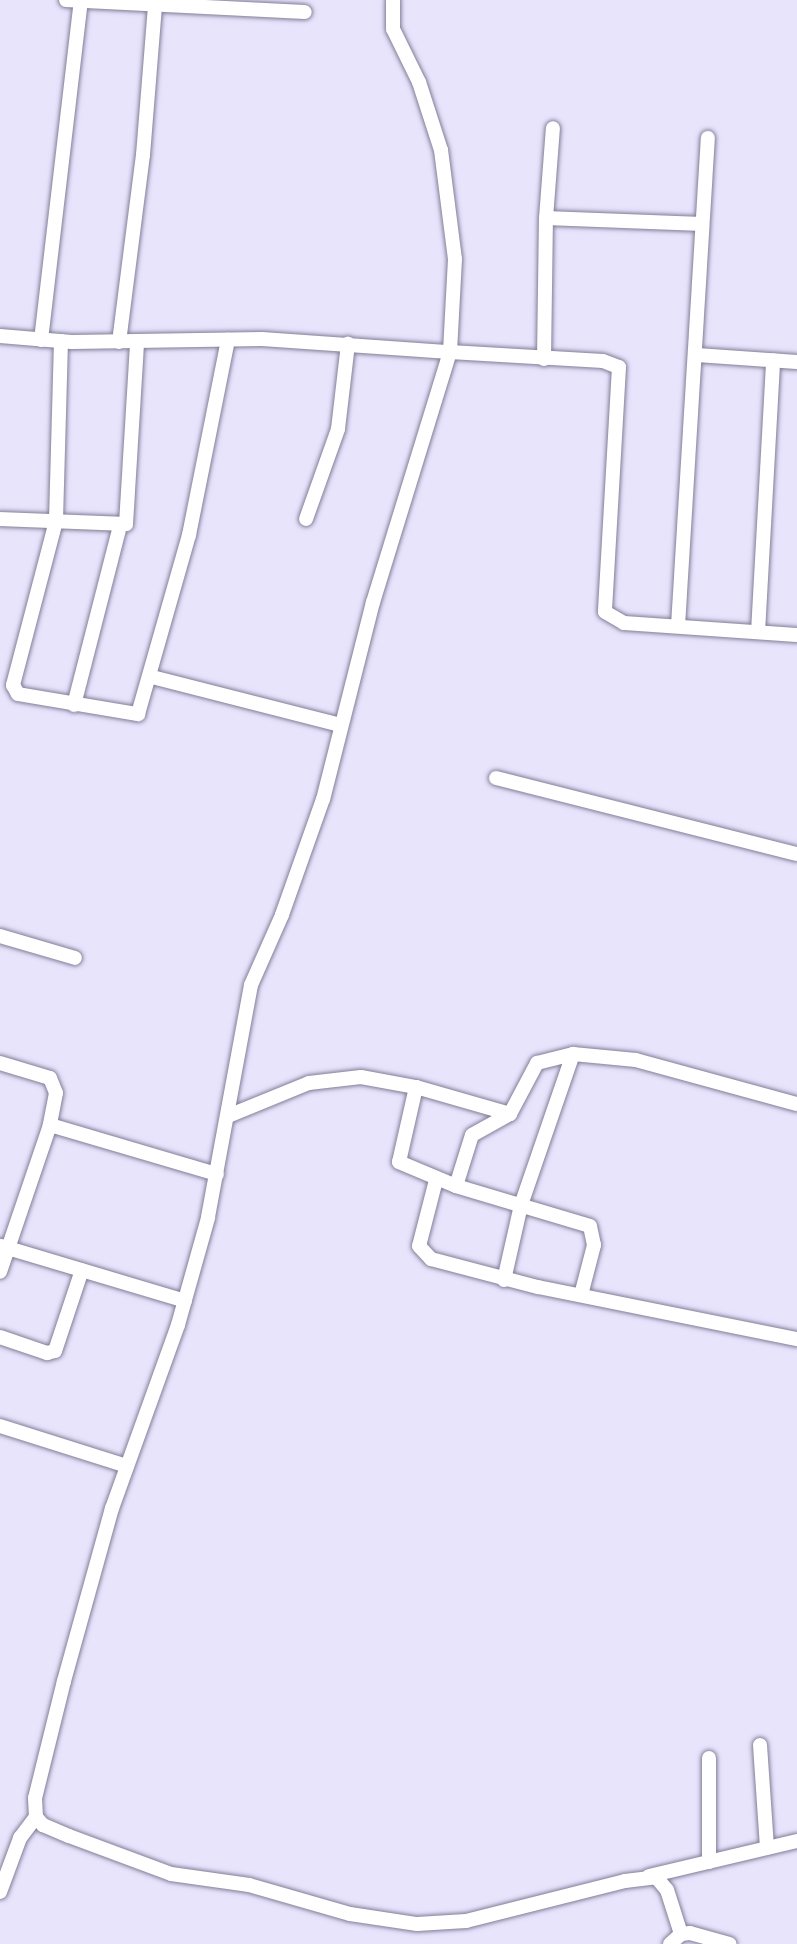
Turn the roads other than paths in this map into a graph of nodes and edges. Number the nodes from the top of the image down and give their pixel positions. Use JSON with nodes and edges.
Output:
{"nodes":[{"id":1,"x":66,"y":0,"type":"edge"},
{"id":2,"x":393,"y":0,"type":"edge"},
{"id":3,"x":81,"y":1,"type":"edge"},
{"id":4,"x":201,"y":4,"type":"edge"},
{"id":5,"x":155,"y":5,"type":"junction"},
{"id":6,"x":305,"y":12,"type":"dead end"},
{"id":7,"x":553,"y":128,"type":"dead end"},
{"id":8,"x":708,"y":138,"type":"dead end"},
{"id":9,"x":546,"y":218,"type":"junction"},
{"id":10,"x":702,"y":224,"type":"junction"},
{"id":11,"x":0,"y":336,"type":"edge"},
{"id":12,"x":41,"y":340,"type":"junction"},
{"id":13,"x":229,"y":340,"type":"junction"},
{"id":14,"x":61,"y":341,"type":"junction"},
{"id":15,"x":119,"y":342,"type":"junction"},
{"id":16,"x":137,"y":342,"type":"junction"},
{"id":17,"x":348,"y":344,"type":"junction"},
{"id":18,"x":450,"y":352,"type":"junction"},
{"id":19,"x":697,"y":355,"type":"junction"},
{"id":20,"x":544,"y":359,"type":"junction"},
{"id":21,"x":773,"y":360,"type":"junction"},
{"id":22,"x":797,"y":362,"type":"edge"},
{"id":23,"x":0,"y":519,"type":"edge"},
{"id":24,"x":306,"y":519,"type":"dead end"},
{"id":25,"x":55,"y":521,"type":"junction"},
{"id":26,"x":120,"y":526,"type":"junction"},
{"id":27,"x":678,"y":626,"type":"junction"},
{"id":28,"x":758,"y":632,"type":"junction"},
{"id":29,"x":797,"y":635,"type":"edge"},
{"id":30,"x":152,"y":677,"type":"junction"},
{"id":31,"x":74,"y":705,"type":"junction"},
{"id":32,"x":341,"y":725,"type":"junction"},
{"id":33,"x":496,"y":778,"type":"dead end"},
{"id":34,"x":797,"y":854,"type":"edge"},
{"id":35,"x":0,"y":936,"type":"edge"},
{"id":36,"x":75,"y":958,"type":"dead end"},
{"id":37,"x":573,"y":1054,"type":"junction"},
{"id":38,"x":0,"y":1063,"type":"edge"},
{"id":39,"x":416,"y":1087,"type":"junction"},
{"id":40,"x":481,"y":1104,"type":"junction"},
{"id":41,"x":797,"y":1104,"type":"edge"},
{"id":42,"x":510,"y":1114,"type":"junction"},
{"id":43,"x":228,"y":1116,"type":"junction"},
{"id":44,"x":50,"y":1125,"type":"junction"},
{"id":45,"x":472,"y":1135,"type":"junction"},
{"id":46,"x":217,"y":1174,"type":"junction"},
{"id":47,"x":436,"y":1180,"type":"junction"},
{"id":48,"x":456,"y":1186,"type":"junction"},
{"id":49,"x":521,"y":1205,"type":"junction"},
{"id":50,"x":4,"y":1247,"type":"edge"},
{"id":51,"x":82,"y":1270,"type":"junction"},
{"id":52,"x":0,"y":1272,"type":"edge"},
{"id":53,"x":504,"y":1280,"type":"junction"},
{"id":54,"x":581,"y":1295,"type":"junction"},
{"id":55,"x":185,"y":1301,"type":"junction"},
{"id":56,"x":0,"y":1337,"type":"edge"},
{"id":57,"x":797,"y":1339,"type":"edge"},
{"id":58,"x":0,"y":1426,"type":"edge"},
{"id":59,"x":127,"y":1466,"type":"junction"},
{"id":60,"x":760,"y":1745,"type":"dead end"},
{"id":61,"x":709,"y":1758,"type":"dead end"},
{"id":62,"x":36,"y":1817,"type":"junction"},
{"id":63,"x":797,"y":1841,"type":"edge"},
{"id":64,"x":767,"y":1848,"type":"junction"},
{"id":65,"x":709,"y":1862,"type":"junction"},
{"id":66,"x":646,"y":1877,"type":"junction"},
{"id":67,"x":0,"y":1892,"type":"edge"},
{"id":68,"x":681,"y":1934,"type":"junction"},
{"id":69,"x":670,"y":1944,"type":"edge"},
{"id":70,"x":730,"y":1944,"type":"edge"}],
"edges":[{"from":1,"to":3,"type":"street"},
{"from":2,"to":18,"type":"street"},
{"from":3,"to":5,"type":"street"},
{"from":3,"to":12,"type":"street"},
{"from":4,"to":5,"type":"street"},
{"from":4,"to":6,"type":"street"},
{"from":5,"to":15,"type":"street"},
{"from":7,"to":9,"type":"street"},
{"from":8,"to":10,"type":"street"},
{"from":9,"to":10,"type":"street"},
{"from":9,"to":20,"type":"street"},
{"from":10,"to":19,"type":"street"},
{"from":11,"to":12,"type":"street"},
{"from":12,"to":14,"type":"street"},
{"from":13,"to":16,"type":"street"},
{"from":13,"to":17,"type":"street"},
{"from":13,"to":30,"type":"street"},
{"from":14,"to":15,"type":"street"},
{"from":14,"to":25,"type":"street"},
{"from":15,"to":16,"type":"street"},
{"from":16,"to":26,"type":"street"},
{"from":17,"to":18,"type":"street"},
{"from":17,"to":24,"type":"street"},
{"from":18,"to":20,"type":"street"},
{"from":18,"to":32,"type":"street"},
{"from":19,"to":21,"type":"street"},
{"from":19,"to":27,"type":"street"},
{"from":20,"to":27,"type":"street"},
{"from":21,"to":22,"type":"street"},
{"from":21,"to":28,"type":"street"},
{"from":23,"to":25,"type":"street"},
{"from":25,"to":26,"type":"street"},
{"from":25,"to":31,"type":"street"},
{"from":26,"to":31,"type":"street"},
{"from":27,"to":28,"type":"street"},
{"from":28,"to":29,"type":"street"},
{"from":30,"to":31,"type":"street"},
{"from":30,"to":32,"type":"street"},
{"from":32,"to":43,"type":"street"},
{"from":33,"to":34,"type":"street"},
{"from":35,"to":36,"type":"street"},
{"from":37,"to":41,"type":"street"},
{"from":37,"to":42,"type":"street"},
{"from":37,"to":49,"type":"street"},
{"from":38,"to":44,"type":"street"},
{"from":39,"to":40,"type":"street"},
{"from":39,"to":43,"type":"street"},
{"from":39,"to":47,"type":"street"},
{"from":40,"to":42,"type":"street"},
{"from":40,"to":45,"type":"street"},
{"from":42,"to":45,"type":"street"},
{"from":43,"to":46,"type":"street"},
{"from":44,"to":46,"type":"street"},
{"from":44,"to":50,"type":"street"},
{"from":45,"to":48,"type":"street"},
{"from":46,"to":55,"type":"street"},
{"from":47,"to":48,"type":"street"},
{"from":47,"to":53,"type":"street"},
{"from":48,"to":49,"type":"street"},
{"from":49,"to":53,"type":"street"},
{"from":49,"to":54,"type":"street"},
{"from":50,"to":51,"type":"street"},
{"from":50,"to":52,"type":"street"},
{"from":51,"to":55,"type":"street"},
{"from":51,"to":56,"type":"street"},
{"from":53,"to":54,"type":"street"},
{"from":54,"to":57,"type":"street"},
{"from":55,"to":59,"type":"street"},
{"from":58,"to":59,"type":"street"},
{"from":59,"to":62,"type":"street"},
{"from":60,"to":64,"type":"street"},
{"from":61,"to":65,"type":"street"},
{"from":62,"to":66,"type":"street"},
{"from":62,"to":67,"type":"street"},
{"from":63,"to":64,"type":"street"},
{"from":64,"to":65,"type":"street"},
{"from":65,"to":66,"type":"street"},
{"from":66,"to":68,"type":"street"},
{"from":68,"to":69,"type":"street"},
{"from":68,"to":70,"type":"street"}]}
